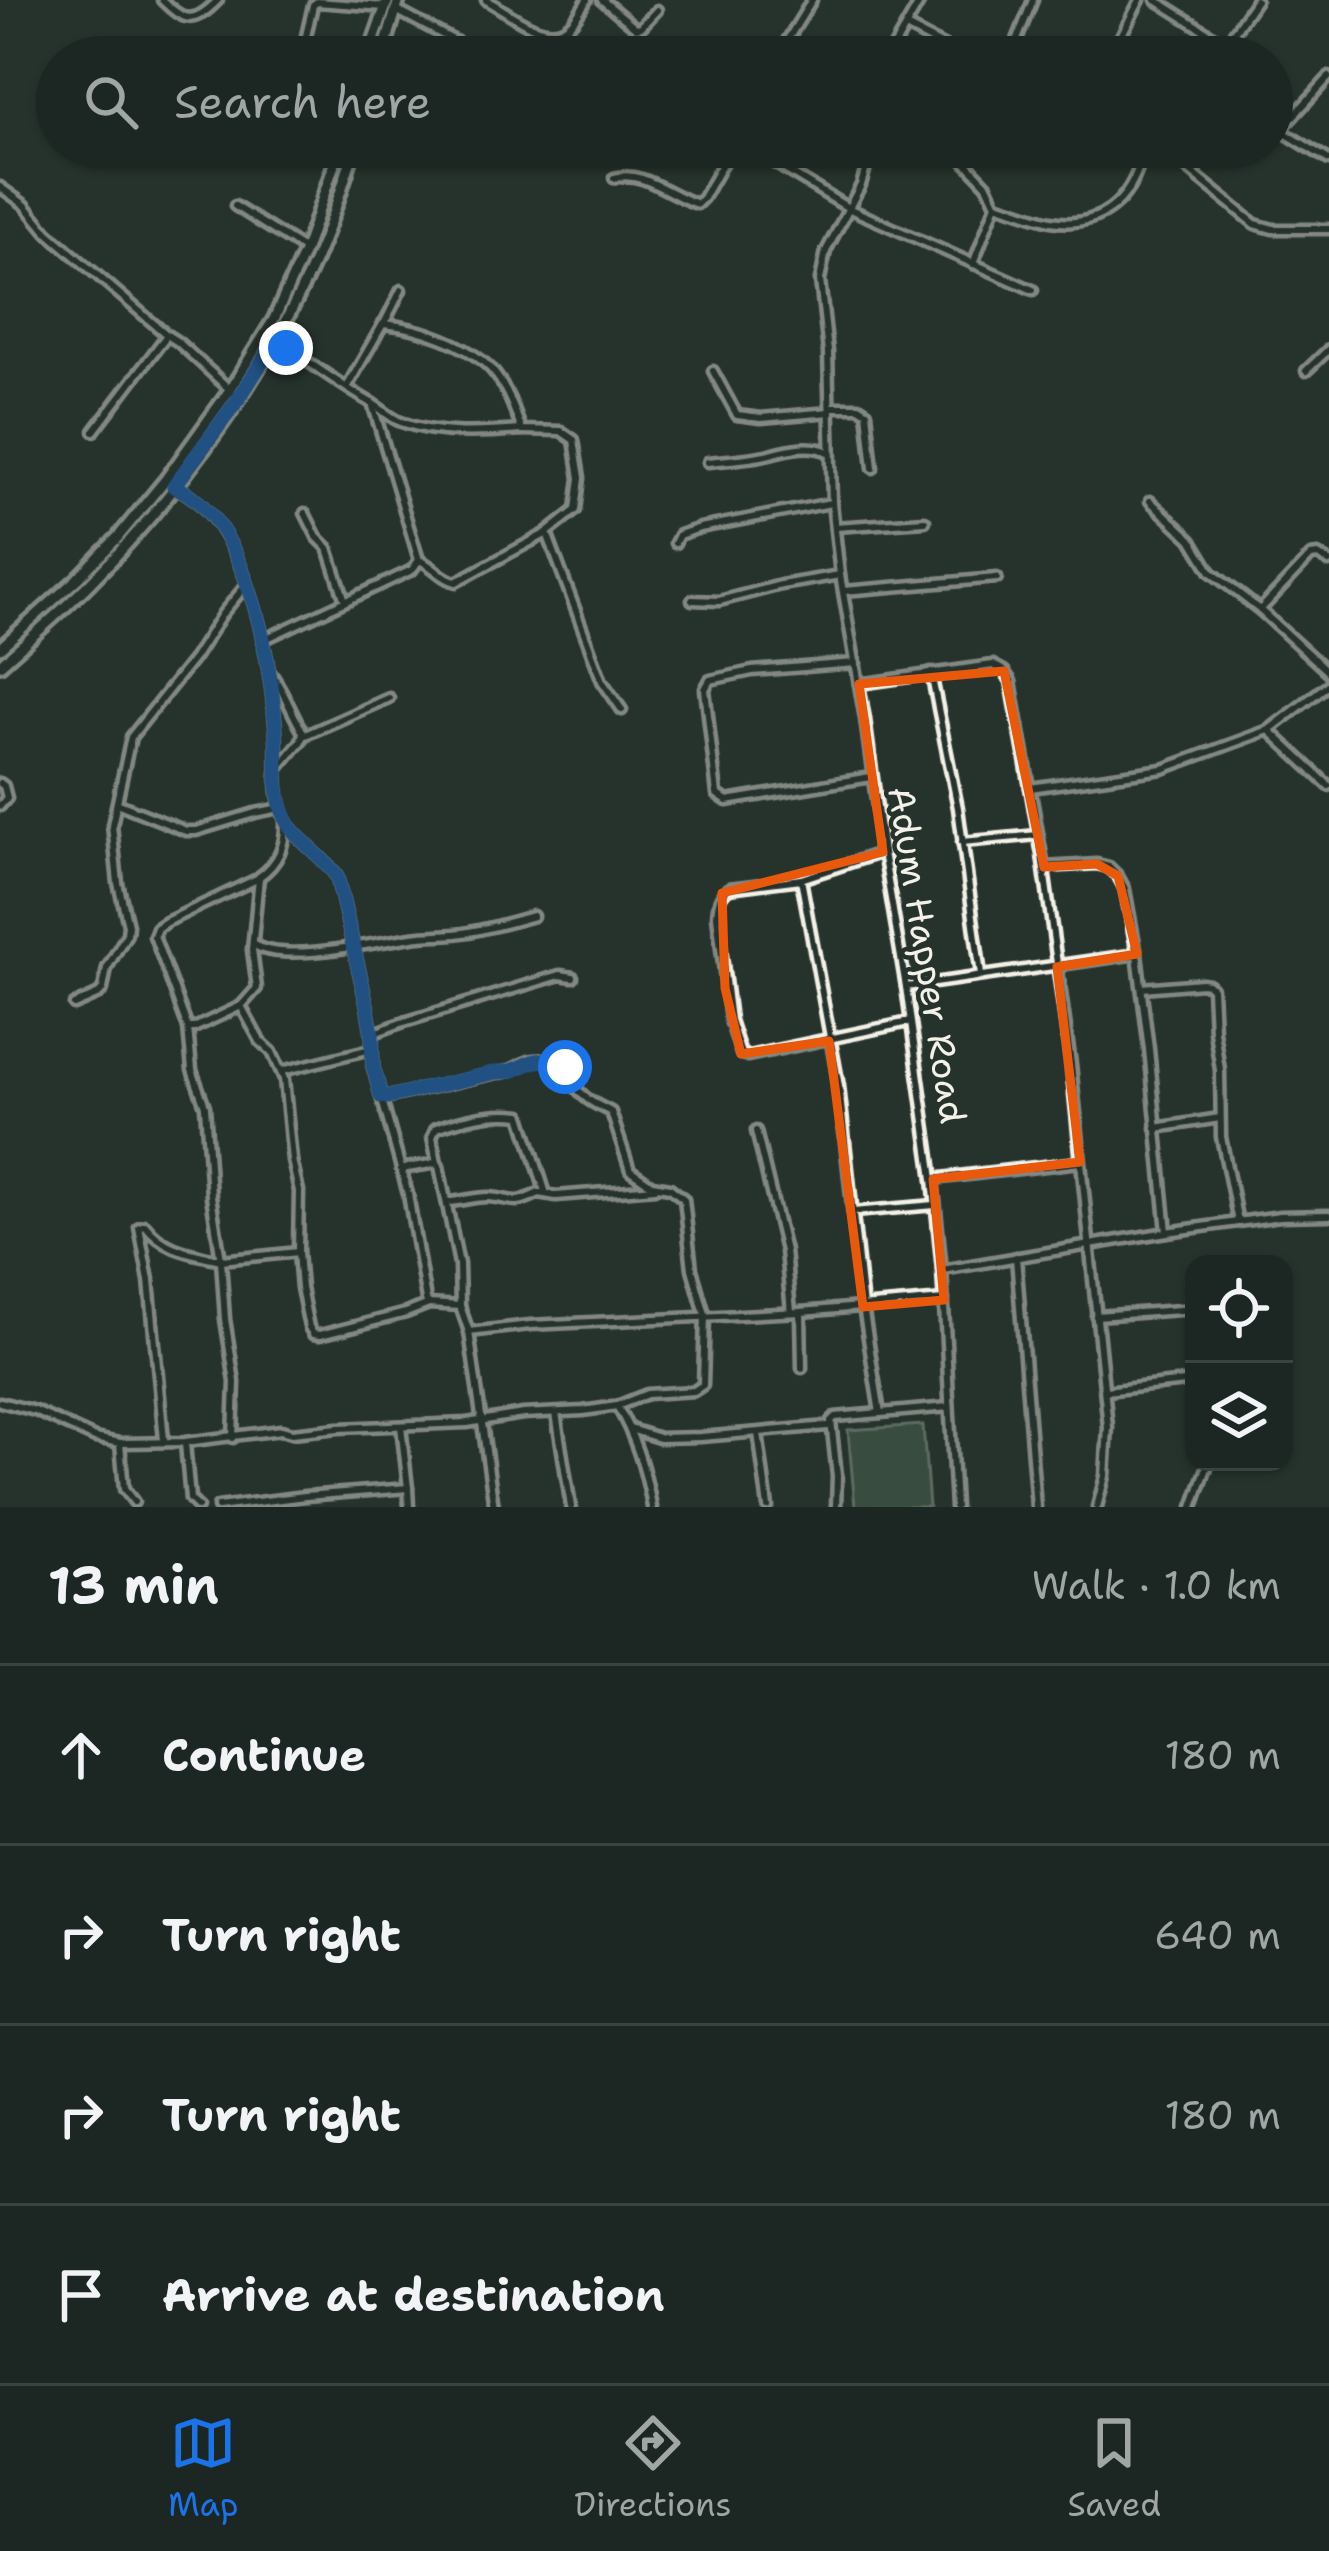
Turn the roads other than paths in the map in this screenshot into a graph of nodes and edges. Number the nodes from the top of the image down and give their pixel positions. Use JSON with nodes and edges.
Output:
{"nodes":[{"id":1,"x":162,"y":0,"type":"edge"},
{"id":2,"x":218,"y":0,"type":"edge"},
{"id":3,"x":486,"y":0,"type":"edge"},
{"id":4,"x":587,"y":0,"type":"edge"},
{"id":5,"x":602,"y":0,"type":"edge"},
{"id":6,"x":812,"y":0,"type":"edge"},
{"id":7,"x":921,"y":0,"type":"edge"},
{"id":8,"x":1033,"y":0,"type":"edge"},
{"id":9,"x":1140,"y":0,"type":"edge"},
{"id":10,"x":1156,"y":0,"type":"edge"},
{"id":11,"x":1256,"y":0,"type":"edge"},
{"id":12,"x":392,"y":4,"type":"edge"},
{"id":13,"x":505,"y":4,"type":"edge"},
{"id":14,"x":657,"y":10,"type":"dead end"},
{"id":15,"x":906,"y":27,"type":"junction"},
{"id":16,"x":306,"y":36,"type":"edge"},
{"id":17,"x":378,"y":36,"type":"edge"},
{"id":18,"x":386,"y":36,"type":"edge"},
{"id":19,"x":448,"y":36,"type":"edge"},
{"id":20,"x":790,"y":36,"type":"edge"},
{"id":21,"x":901,"y":36,"type":"edge"},
{"id":22,"x":923,"y":36,"type":"edge"},
{"id":23,"x":1018,"y":36,"type":"edge"},
{"id":24,"x":1121,"y":36,"type":"edge"},
{"id":25,"x":1213,"y":36,"type":"edge"},
{"id":26,"x":1231,"y":36,"type":"edge"},
{"id":27,"x":1329,"y":77,"type":"edge"},
{"id":28,"x":1293,"y":117,"type":"edge"},
{"id":29,"x":1293,"y":139,"type":"edge"},
{"id":30,"x":1329,"y":160,"type":"edge"},
{"id":31,"x":341,"y":168,"type":"edge"},
{"id":32,"x":344,"y":168,"type":"edge"},
{"id":33,"x":720,"y":168,"type":"edge"},
{"id":34,"x":783,"y":168,"type":"edge"},
{"id":35,"x":867,"y":168,"type":"edge"},
{"id":36,"x":971,"y":168,"type":"edge"},
{"id":37,"x":1138,"y":168,"type":"edge"},
{"id":38,"x":1187,"y":168,"type":"edge"},
{"id":39,"x":614,"y":178,"type":"dead end"},
{"id":40,"x":0,"y":187,"type":"edge"},
{"id":41,"x":996,"y":204,"type":"junction"},
{"id":42,"x":235,"y":206,"type":"dead end"},
{"id":43,"x":850,"y":209,"type":"junction"},
{"id":44,"x":1329,"y":229,"type":"edge"},
{"id":45,"x":305,"y":250,"type":"junction"},
{"id":46,"x":973,"y":264,"type":"junction"},
{"id":47,"x":401,"y":290,"type":"dead end"},
{"id":48,"x":1033,"y":290,"type":"dead end"},
{"id":49,"x":383,"y":324,"type":"junction"},
{"id":50,"x":167,"y":335,"type":"junction"},
{"id":51,"x":275,"y":341,"type":"junction"},
{"id":52,"x":1329,"y":350,"type":"edge"},
{"id":53,"x":713,"y":371,"type":"dead end"},
{"id":54,"x":1306,"y":371,"type":"dead end"},
{"id":55,"x":347,"y":387,"type":"junction"},
{"id":56,"x":235,"y":394,"type":"junction"},
{"id":57,"x":372,"y":403,"type":"junction"},
{"id":58,"x":830,"y":410,"type":"junction"},
{"id":59,"x":522,"y":430,"type":"junction"},
{"id":60,"x":94,"y":431,"type":"dead end"},
{"id":61,"x":830,"y":453,"type":"junction"},
{"id":62,"x":708,"y":462,"type":"dead end"},
{"id":63,"x":873,"y":468,"type":"dead end"},
{"id":64,"x":174,"y":486,"type":"junction"},
{"id":65,"x":1150,"y":501,"type":"dead end"},
{"id":66,"x":832,"y":502,"type":"junction"},
{"id":67,"x":305,"y":513,"type":"dead end"},
{"id":68,"x":925,"y":521,"type":"dead end"},
{"id":69,"x":835,"y":527,"type":"junction"},
{"id":70,"x":547,"y":533,"type":"junction"},
{"id":71,"x":675,"y":543,"type":"dead end"},
{"id":72,"x":419,"y":560,"type":"junction"},
{"id":73,"x":1329,"y":562,"type":"edge"},
{"id":74,"x":840,"y":574,"type":"junction"},
{"id":75,"x":997,"y":578,"type":"dead end"},
{"id":76,"x":247,"y":584,"type":"junction"},
{"id":77,"x":844,"y":591,"type":"junction"},
{"id":78,"x":345,"y":601,"type":"junction"},
{"id":79,"x":692,"y":601,"type":"dead end"},
{"id":80,"x":1260,"y":610,"type":"junction"},
{"id":81,"x":265,"y":639,"type":"junction"},
{"id":82,"x":0,"y":648,"type":"edge"},
{"id":83,"x":856,"y":663,"type":"junction"},
{"id":84,"x":0,"y":665,"type":"edge"},
{"id":85,"x":268,"y":670,"type":"junction"},
{"id":86,"x":932,"y":673,"type":"junction"},
{"id":87,"x":1329,"y":674,"type":"edge"},
{"id":88,"x":859,"y":684,"type":"junction"},
{"id":89,"x":1329,"y":684,"type":"edge"},
{"id":90,"x":388,"y":698,"type":"dead end"},
{"id":91,"x":622,"y":710,"type":"dead end"},
{"id":92,"x":1269,"y":730,"type":"junction"},
{"id":93,"x":303,"y":736,"type":"junction"},
{"id":94,"x":278,"y":769,"type":"junction"},
{"id":95,"x":873,"y":777,"type":"junction"},
{"id":96,"x":0,"y":783,"type":"edge"},
{"id":97,"x":1329,"y":786,"type":"edge"},
{"id":98,"x":1030,"y":788,"type":"junction"},
{"id":99,"x":118,"y":804,"type":"junction"},
{"id":100,"x":0,"y":806,"type":"edge"},
{"id":101,"x":281,"y":808,"type":"junction"},
{"id":102,"x":285,"y":818,"type":"junction"},
{"id":103,"x":1038,"y":835,"type":"junction"},
{"id":104,"x":962,"y":842,"type":"junction"},
{"id":105,"x":883,"y":852,"type":"junction"},
{"id":106,"x":1044,"y":867,"type":"junction"},
{"id":107,"x":259,"y":878,"type":"junction"},
{"id":108,"x":801,"y":879,"type":"junction"},
{"id":109,"x":533,"y":916,"type":"dead end"},
{"id":110,"x":253,"y":943,"type":"junction"},
{"id":111,"x":352,"y":947,"type":"junction"},
{"id":112,"x":1137,"y":954,"type":"junction"},
{"id":113,"x":1058,"y":966,"type":"junction"},
{"id":114,"x":981,"y":975,"type":"junction"},
{"id":115,"x":573,"y":977,"type":"dead end"},
{"id":116,"x":906,"y":987,"type":"junction"},
{"id":117,"x":1142,"y":988,"type":"junction"},
{"id":118,"x":74,"y":1005,"type":"dead end"},
{"id":119,"x":241,"y":1006,"type":"junction"},
{"id":120,"x":909,"y":1022,"type":"junction"},
{"id":121,"x":188,"y":1028,"type":"junction"},
{"id":122,"x":372,"y":1034,"type":"junction"},
{"id":123,"x":829,"y":1040,"type":"junction"},
{"id":124,"x":370,"y":1049,"type":"junction"},
{"id":125,"x":282,"y":1071,"type":"junction"},
{"id":126,"x":381,"y":1096,"type":"junction"},
{"id":127,"x":1220,"y":1118,"type":"junction"},
{"id":128,"x":1156,"y":1128,"type":"junction"},
{"id":129,"x":756,"y":1131,"type":"dead end"},
{"id":130,"x":1080,"y":1162,"type":"junction"},
{"id":131,"x":436,"y":1163,"type":"junction"},
{"id":132,"x":401,"y":1169,"type":"junction"},
{"id":133,"x":933,"y":1179,"type":"junction"},
{"id":134,"x":660,"y":1187,"type":"junction"},
{"id":135,"x":546,"y":1196,"type":"junction"},
{"id":136,"x":448,"y":1202,"type":"junction"},
{"id":137,"x":935,"y":1205,"type":"junction"},
{"id":138,"x":853,"y":1211,"type":"junction"},
{"id":139,"x":1329,"y":1215,"type":"edge"},
{"id":140,"x":1239,"y":1222,"type":"junction"},
{"id":141,"x":1167,"y":1232,"type":"junction"},
{"id":142,"x":1088,"y":1245,"type":"junction"},
{"id":143,"x":298,"y":1252,"type":"junction"},
{"id":144,"x":1016,"y":1256,"type":"junction"},
{"id":145,"x":221,"y":1260,"type":"junction"},
{"id":146,"x":942,"y":1270,"type":"junction"},
{"id":147,"x":944,"y":1300,"type":"junction"},
{"id":148,"x":429,"y":1304,"type":"junction"},
{"id":149,"x":460,"y":1306,"type":"junction"},
{"id":150,"x":863,"y":1307,"type":"junction"},
{"id":151,"x":1185,"y":1310,"type":"edge"},
{"id":152,"x":796,"y":1311,"type":"junction"},
{"id":153,"x":705,"y":1314,"type":"junction"},
{"id":154,"x":1096,"y":1316,"type":"junction"},
{"id":155,"x":469,"y":1333,"type":"junction"},
{"id":156,"x":802,"y":1368,"type":"dead end"},
{"id":157,"x":1185,"y":1382,"type":"edge"},
{"id":158,"x":1105,"y":1391,"type":"junction"},
{"id":159,"x":0,"y":1402,"type":"edge"},
{"id":160,"x":616,"y":1406,"type":"junction"},
{"id":161,"x":950,"y":1407,"type":"junction"},
{"id":162,"x":556,"y":1413,"type":"junction"},
{"id":163,"x":880,"y":1413,"type":"junction"},
{"id":164,"x":483,"y":1420,"type":"junction"},
{"id":165,"x":401,"y":1426,"type":"junction"},
{"id":166,"x":830,"y":1426,"type":"junction"},
{"id":167,"x":630,"y":1429,"type":"junction"},
{"id":168,"x":758,"y":1432,"type":"junction"},
{"id":169,"x":233,"y":1438,"type":"junction"},
{"id":170,"x":164,"y":1440,"type":"junction"},
{"id":171,"x":185,"y":1442,"type":"junction"},
{"id":172,"x":120,"y":1443,"type":"junction"},
{"id":173,"x":1206,"y":1471,"type":"edge"},
{"id":174,"x":408,"y":1488,"type":"junction"},
{"id":175,"x":134,"y":1502,"type":"dead end"},
{"id":176,"x":198,"y":1507,"type":"edge"},
{"id":177,"x":218,"y":1507,"type":"edge"},
{"id":178,"x":409,"y":1507,"type":"edge"},
{"id":179,"x":494,"y":1507,"type":"edge"},
{"id":180,"x":571,"y":1507,"type":"edge"},
{"id":181,"x":652,"y":1507,"type":"edge"},
{"id":182,"x":768,"y":1507,"type":"edge"},
{"id":183,"x":836,"y":1507,"type":"edge"},
{"id":184,"x":956,"y":1507,"type":"edge"},
{"id":185,"x":1036,"y":1507,"type":"edge"},
{"id":186,"x":1097,"y":1507,"type":"edge"},
{"id":187,"x":1193,"y":1507,"type":"edge"}],
"edges":[{"from":1,"to":2,"type":"street"},
{"from":3,"to":13,"type":"street"},
{"from":4,"to":13,"type":"street"},
{"from":5,"to":14,"type":"street"},
{"from":6,"to":20,"type":"street"},
{"from":7,"to":15,"type":"street"},
{"from":8,"to":23,"type":"street"},
{"from":9,"to":24,"type":"street"},
{"from":10,"to":25,"type":"street"},
{"from":11,"to":26,"type":"street"},
{"from":12,"to":16,"type":"street"},
{"from":12,"to":17,"type":"street"},
{"from":12,"to":18,"type":"street"},
{"from":12,"to":19,"type":"street"},
{"from":15,"to":21,"type":"street"},
{"from":15,"to":22,"type":"street"},
{"from":27,"to":28,"type":"street"},
{"from":29,"to":30,"type":"street"},
{"from":31,"to":45,"type":"street"},
{"from":32,"to":51,"type":"street"},
{"from":33,"to":39,"type":"street"},
{"from":34,"to":43,"type":"street"},
{"from":35,"to":43,"type":"street","name":"Adum Happer Road"},
{"from":36,"to":41,"type":"street"},
{"from":37,"to":41,"type":"street"},
{"from":38,"to":44,"type":"street"},
{"from":40,"to":50,"type":"street"},
{"from":41,"to":46,"type":"street"},
{"from":42,"to":45,"type":"street"},
{"from":43,"to":46,"type":"street"},
{"from":43,"to":58,"type":"street","name":"Adum Happer Road"},
{"from":45,"to":56,"type":"street"},
{"from":46,"to":48,"type":"street"},
{"from":47,"to":49,"type":"street"},
{"from":49,"to":55,"type":"street"},
{"from":49,"to":59,"type":"street"},
{"from":50,"to":56,"type":"street"},
{"from":50,"to":60,"type":"street"},
{"from":51,"to":55,"type":"street"},
{"from":51,"to":56,"type":"street"},
{"from":52,"to":54,"type":"street"},
{"from":53,"to":58,"type":"street"},
{"from":55,"to":57,"type":"street"},
{"from":56,"to":64,"type":"street"},
{"from":56,"to":82,"type":"street"},
{"from":57,"to":59,"type":"street"},
{"from":57,"to":72,"type":"street"},
{"from":58,"to":61,"type":"street","name":"Adum Happer Road"},
{"from":58,"to":63,"type":"street"},
{"from":59,"to":70,"type":"street"},
{"from":61,"to":62,"type":"street"},
{"from":61,"to":66,"type":"street","name":"Adum Happer Road"},
{"from":64,"to":76,"type":"street"},
{"from":64,"to":84,"type":"street"},
{"from":65,"to":80,"type":"street"},
{"from":66,"to":69,"type":"street","name":"Adum Happer Road"},
{"from":66,"to":71,"type":"street"},
{"from":67,"to":78,"type":"street"},
{"from":68,"to":69,"type":"street"},
{"from":69,"to":74,"type":"street","name":"Adum Happer Road"},
{"from":70,"to":72,"type":"street"},
{"from":70,"to":91,"type":"street"},
{"from":72,"to":78,"type":"street"},
{"from":73,"to":80,"type":"street"},
{"from":74,"to":77,"type":"street","name":"Adum Happer Road"},
{"from":74,"to":79,"type":"street"},
{"from":75,"to":77,"type":"street"},
{"from":76,"to":81,"type":"street"},
{"from":76,"to":99,"type":"street"},
{"from":77,"to":83,"type":"street","name":"Adum Happer Road"},
{"from":78,"to":81,"type":"street"},
{"from":80,"to":87,"type":"street"},
{"from":81,"to":85,"type":"street"},
{"from":83,"to":88,"type":"street","name":"Adum Happer Road"},
{"from":83,"to":95,"type":"street"},
{"from":85,"to":93,"type":"street"},
{"from":85,"to":94,"type":"street"},
{"from":86,"to":88,"type":"street"},
{"from":86,"to":98,"type":"street"},
{"from":86,"to":104,"type":"street"},
{"from":88,"to":95,"type":"street","name":"Adum Happer Road"},
{"from":89,"to":92,"type":"street"},
{"from":90,"to":93,"type":"street"},
{"from":92,"to":97,"type":"street"},
{"from":92,"to":98,"type":"street"},
{"from":93,"to":94,"type":"street"},
{"from":94,"to":101,"type":"street"},
{"from":95,"to":105,"type":"street","name":"Adum Happer Road"},
{"from":96,"to":100,"type":"street"},
{"from":98,"to":103,"type":"street"},
{"from":99,"to":101,"type":"street"},
{"from":99,"to":118,"type":"street"},
{"from":101,"to":102,"type":"street"},
{"from":102,"to":107,"type":"street"},
{"from":102,"to":111,"type":"street"},
{"from":103,"to":104,"type":"street"},
{"from":103,"to":106,"type":"street"},
{"from":104,"to":114,"type":"street"},
{"from":105,"to":108,"type":"street"},
{"from":105,"to":116,"type":"street","name":"Adum Happer Road"},
{"from":106,"to":112,"type":"street"},
{"from":106,"to":113,"type":"street"},
{"from":107,"to":110,"type":"street"},
{"from":107,"to":121,"type":"street"},
{"from":108,"to":123,"type":"street"},
{"from":108,"to":123,"type":"street"},
{"from":109,"to":111,"type":"street"},
{"from":110,"to":111,"type":"street"},
{"from":110,"to":119,"type":"street"},
{"from":111,"to":122,"type":"street"},
{"from":112,"to":113,"type":"street"},
{"from":112,"to":117,"type":"street"},
{"from":113,"to":114,"type":"street"},
{"from":113,"to":130,"type":"street"},
{"from":114,"to":116,"type":"street"},
{"from":115,"to":122,"type":"street"},
{"from":116,"to":120,"type":"street","name":"Adum Happer Road"},
{"from":117,"to":127,"type":"street"},
{"from":117,"to":128,"type":"street"},
{"from":119,"to":121,"type":"street"},
{"from":119,"to":125,"type":"street"},
{"from":120,"to":123,"type":"street"},
{"from":120,"to":133,"type":"street","name":"Adum Happer Road"},
{"from":121,"to":145,"type":"street"},
{"from":122,"to":124,"type":"street"},
{"from":123,"to":138,"type":"street"},
{"from":124,"to":125,"type":"street"},
{"from":124,"to":126,"type":"street"},
{"from":125,"to":143,"type":"street"},
{"from":126,"to":132,"type":"street"},
{"from":126,"to":134,"type":"street"},
{"from":127,"to":128,"type":"street"},
{"from":127,"to":140,"type":"street"},
{"from":128,"to":141,"type":"street"},
{"from":129,"to":152,"type":"street"},
{"from":130,"to":133,"type":"street"},
{"from":130,"to":142,"type":"street"},
{"from":131,"to":132,"type":"street"},
{"from":131,"to":135,"type":"street"},
{"from":131,"to":136,"type":"street"},
{"from":132,"to":148,"type":"street"},
{"from":133,"to":137,"type":"street","name":"Adum Happer Road"},
{"from":134,"to":135,"type":"street"},
{"from":134,"to":153,"type":"street"},
{"from":135,"to":136,"type":"street"},
{"from":136,"to":149,"type":"street"},
{"from":137,"to":138,"type":"street"},
{"from":137,"to":146,"type":"street","name":"Adum Happer Road"},
{"from":138,"to":150,"type":"street"},
{"from":139,"to":140,"type":"street"},
{"from":140,"to":141,"type":"street"},
{"from":141,"to":142,"type":"street"},
{"from":142,"to":144,"type":"street"},
{"from":142,"to":154,"type":"street"},
{"from":143,"to":145,"type":"street"},
{"from":143,"to":148,"type":"street"},
{"from":144,"to":146,"type":"street"},
{"from":144,"to":185,"type":"street"},
{"from":145,"to":169,"type":"street"},
{"from":145,"to":170,"type":"street"},
{"from":146,"to":147,"type":"street","name":"Adum Happer Road"},
{"from":147,"to":150,"type":"street"},
{"from":147,"to":161,"type":"street","name":"Adum Happer Road"},
{"from":148,"to":149,"type":"street"},
{"from":149,"to":155,"type":"street"},
{"from":150,"to":152,"type":"street"},
{"from":150,"to":163,"type":"street"},
{"from":151,"to":154,"type":"street"},
{"from":152,"to":153,"type":"street"},
{"from":152,"to":156,"type":"street"},
{"from":153,"to":155,"type":"street"},
{"from":153,"to":160,"type":"street"},
{"from":154,"to":158,"type":"street"},
{"from":155,"to":164,"type":"street"},
{"from":157,"to":158,"type":"street"},
{"from":158,"to":186,"type":"street"},
{"from":159,"to":172,"type":"street"},
{"from":160,"to":162,"type":"street"},
{"from":160,"to":167,"type":"street"},
{"from":161,"to":163,"type":"street"},
{"from":161,"to":184,"type":"street","name":"Adum Happer Road"},
{"from":162,"to":164,"type":"street"},
{"from":162,"to":180,"type":"street"},
{"from":163,"to":166,"type":"street"},
{"from":164,"to":165,"type":"street"},
{"from":164,"to":179,"type":"street"},
{"from":165,"to":169,"type":"street"},
{"from":165,"to":174,"type":"street"},
{"from":166,"to":168,"type":"street"},
{"from":166,"to":183,"type":"street"},
{"from":167,"to":168,"type":"street"},
{"from":167,"to":181,"type":"street"},
{"from":168,"to":182,"type":"street"},
{"from":169,"to":171,"type":"street"},
{"from":170,"to":171,"type":"street"},
{"from":170,"to":172,"type":"street"},
{"from":171,"to":176,"type":"street"},
{"from":172,"to":175,"type":"street"},
{"from":173,"to":187,"type":"street"},
{"from":174,"to":177,"type":"street"},
{"from":174,"to":178,"type":"street"}]}
